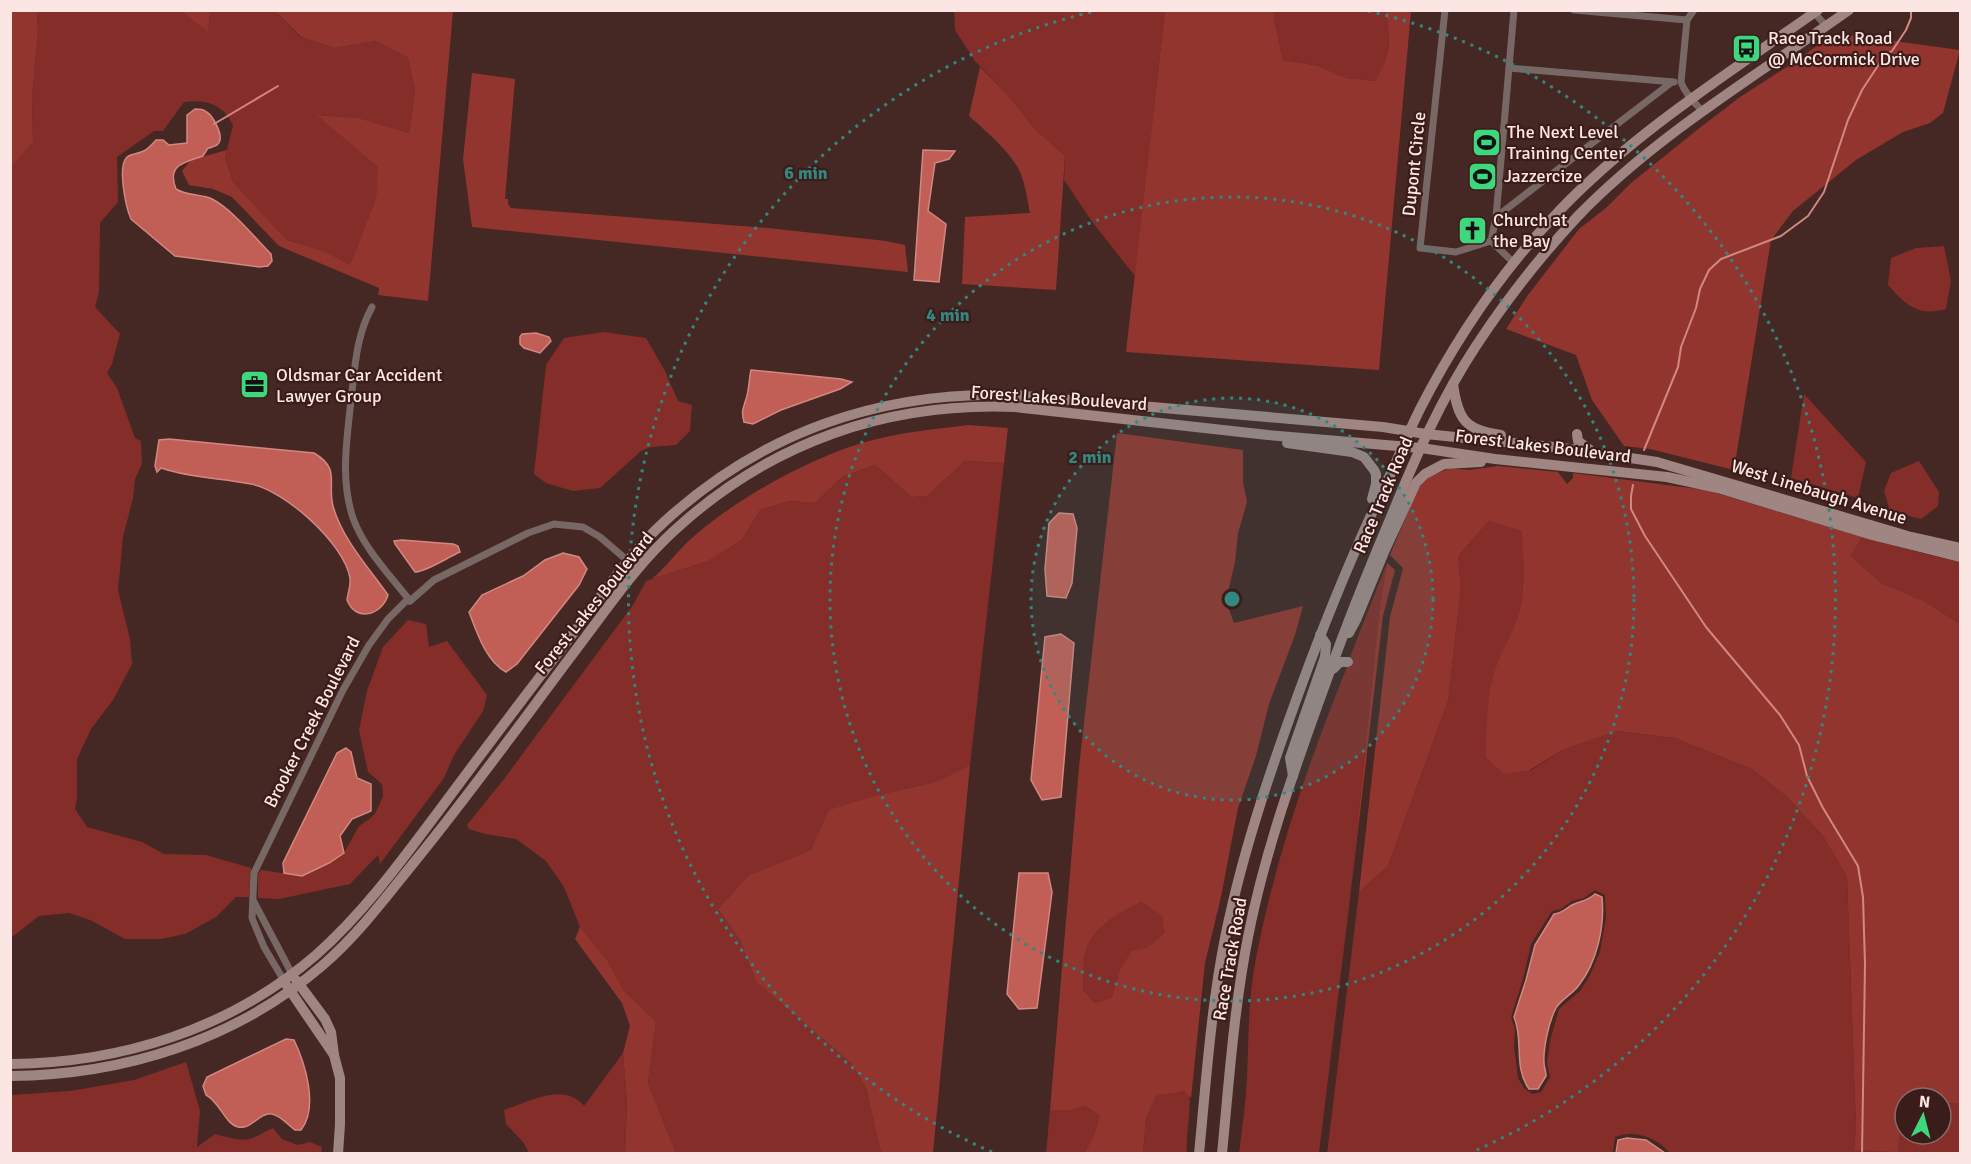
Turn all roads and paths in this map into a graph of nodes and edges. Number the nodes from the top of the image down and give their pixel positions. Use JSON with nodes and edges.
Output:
{"nodes":[{"id":1,"x":1445,"y":10,"type":"edge"},
{"id":2,"x":1514,"y":10,"type":"edge"},
{"id":3,"x":1574,"y":10,"type":"edge"},
{"id":4,"x":1694,"y":10,"type":"edge"},
{"id":5,"x":1849,"y":10,"type":"edge"},
{"id":6,"x":1815,"y":11,"type":"edge"},
{"id":7,"x":1687,"y":20,"type":"junction"},
{"id":8,"x":1826,"y":26,"type":"junction"},
{"id":9,"x":1509,"y":68,"type":"junction"},
{"id":10,"x":1672,"y":82,"type":"junction"},
{"id":11,"x":1682,"y":82,"type":"junction"},
{"id":12,"x":1691,"y":99,"type":"junction"},
{"id":13,"x":1703,"y":112,"type":"junction"},
{"id":14,"x":1496,"y":217,"type":"junction"},
{"id":15,"x":1491,"y":241,"type":"junction"},
{"id":16,"x":1514,"y":263,"type":"junction"},
{"id":17,"x":372,"y":307,"type":"dead end"},
{"id":18,"x":1453,"y":384,"type":"junction"},
{"id":19,"x":1139,"y":420,"type":"junction"},
{"id":20,"x":1410,"y":430,"type":"junction"},
{"id":21,"x":1426,"y":434,"type":"junction"},
{"id":22,"x":1577,"y":434,"type":"dead end"},
{"id":23,"x":1403,"y":447,"type":"junction"},
{"id":24,"x":1421,"y":448,"type":"junction"},
{"id":25,"x":1563,"y":448,"type":"junction"},
{"id":26,"x":1596,"y":453,"type":"junction"},
{"id":27,"x":1495,"y":459,"type":"junction"},
{"id":28,"x":1667,"y":464,"type":"junction"},
{"id":29,"x":1569,"y":472,"type":"junction"},
{"id":30,"x":1368,"y":519,"type":"junction"},
{"id":31,"x":1960,"y":548,"type":"edge"},
{"id":32,"x":1960,"y":557,"type":"edge"},
{"id":33,"x":628,"y":561,"type":"junction"},
{"id":34,"x":410,"y":601,"type":"junction"},
{"id":35,"x":1320,"y":635,"type":"junction"},
{"id":36,"x":1341,"y":642,"type":"junction"},
{"id":37,"x":1348,"y":662,"type":"dead end"},
{"id":38,"x":1329,"y":674,"type":"junction"},
{"id":39,"x":1293,"y":776,"type":"junction"},
{"id":40,"x":254,"y":902,"type":"junction"},
{"id":41,"x":287,"y":976,"type":"junction"},
{"id":42,"x":294,"y":987,"type":"junction"},
{"id":43,"x":10,"y":1064,"type":"edge"},
{"id":44,"x":10,"y":1076,"type":"edge"},
{"id":45,"x":338,"y":1154,"type":"edge"},
{"id":46,"x":1199,"y":1154,"type":"edge"},
{"id":47,"x":1222,"y":1154,"type":"edge"}],
"edges":[{"from":1,"to":15,"type":"street","name":"Dupont Circle"},
{"from":2,"to":9,"type":"street"},
{"from":3,"to":7,"type":"street"},
{"from":4,"to":7,"type":"street"},
{"from":5,"to":8,"type":"main road","name":"Race Track Road"},
{"from":6,"to":8,"type":"street"},
{"from":6,"to":12,"type":"main road","name":"Race Track Road"},
{"from":7,"to":11,"type":"street"},
{"from":8,"to":13,"type":"main road","name":"Race Track Road"},
{"from":9,"to":10,"type":"street"},
{"from":9,"to":14,"type":"street"},
{"from":10,"to":11,"type":"street"},
{"from":10,"to":14,"type":"street"},
{"from":11,"to":12,"type":"street"},
{"from":12,"to":13,"type":"street"},
{"from":12,"to":16,"type":"main road","name":"Race Track Road"},
{"from":13,"to":18,"type":"main road","name":"Race Track Road"},
{"from":14,"to":15,"type":"street"},
{"from":15,"to":16,"type":"street"},
{"from":16,"to":20,"type":"main road","name":"Race Track Road"},
{"from":17,"to":34,"type":"street"},
{"from":18,"to":21,"type":"main road","name":"Race Track Road"},
{"from":18,"to":25,"type":"main road"},
{"from":19,"to":23,"type":"main road","name":"Forest Lakes Boulevard"},
{"from":19,"to":30,"type":"main road"},
{"from":19,"to":42,"type":"main road","name":"Forest Lakes Boulevard"},
{"from":20,"to":21,"type":"main road","name":"Forest Lakes Boulevard"},
{"from":20,"to":23,"type":"main road","name":"Race Track Road"},
{"from":20,"to":33,"type":"main road","name":"Forest Lakes Boulevard"},
{"from":21,"to":24,"type":"main road","name":"Race Track Road"},
{"from":21,"to":25,"type":"main road","name":"Forest Lakes Boulevard"},
{"from":22,"to":26,"type":"main road"},
{"from":23,"to":24,"type":"main road","name":"Forest Lakes Boulevard"},
{"from":23,"to":30,"type":"main road","name":"Race Track Road"},
{"from":24,"to":27,"type":"main road","name":"Forest Lakes Boulevard"},
{"from":24,"to":36,"type":"main road","name":"Race Track Road"},
{"from":25,"to":26,"type":"main road","name":"Forest Lakes Boulevard"},
{"from":26,"to":28,"type":"main road","name":"Forest Lakes Boulevard"},
{"from":27,"to":29,"type":"main road","name":"Forest Lakes Boulevard"},
{"from":27,"to":36,"type":"main road"},
{"from":28,"to":29,"type":"main road"},
{"from":28,"to":31,"type":"main road","name":"West Linebaugh Avenue"},
{"from":29,"to":32,"type":"main road","name":"Forest Lakes Boulevard"},
{"from":30,"to":35,"type":"main road","name":"Race Track Road"},
{"from":33,"to":34,"type":"street","name":"Brooker Creek Boulevard"},
{"from":33,"to":41,"type":"main road","name":"Forest Lakes Boulevard"},
{"from":34,"to":40,"type":"street","name":"Brooker Creek Boulevard"},
{"from":35,"to":39,"type":"main road"},
{"from":35,"to":46,"type":"main road","name":"Race Track Road"},
{"from":36,"to":38,"type":"main road","name":"Race Track Road"},
{"from":37,"to":38,"type":"main road"},
{"from":38,"to":39,"type":"main road","name":"Race Track Road"},
{"from":39,"to":47,"type":"main road","name":"Race Track Road"},
{"from":40,"to":41,"type":"street","name":"Brooker Creek Boulevard"},
{"from":40,"to":41,"type":"street","name":"Brooker Creek Boulevard"},
{"from":41,"to":42,"type":"main road","name":"Brooker Creek Boulevard"},
{"from":41,"to":43,"type":"main road","name":"Forest Lakes Boulevard"},
{"from":42,"to":44,"type":"main road","name":"Forest Lakes Boulevard"},
{"from":42,"to":45,"type":"main road","name":"Brooker Creek Boulevard"}]}
